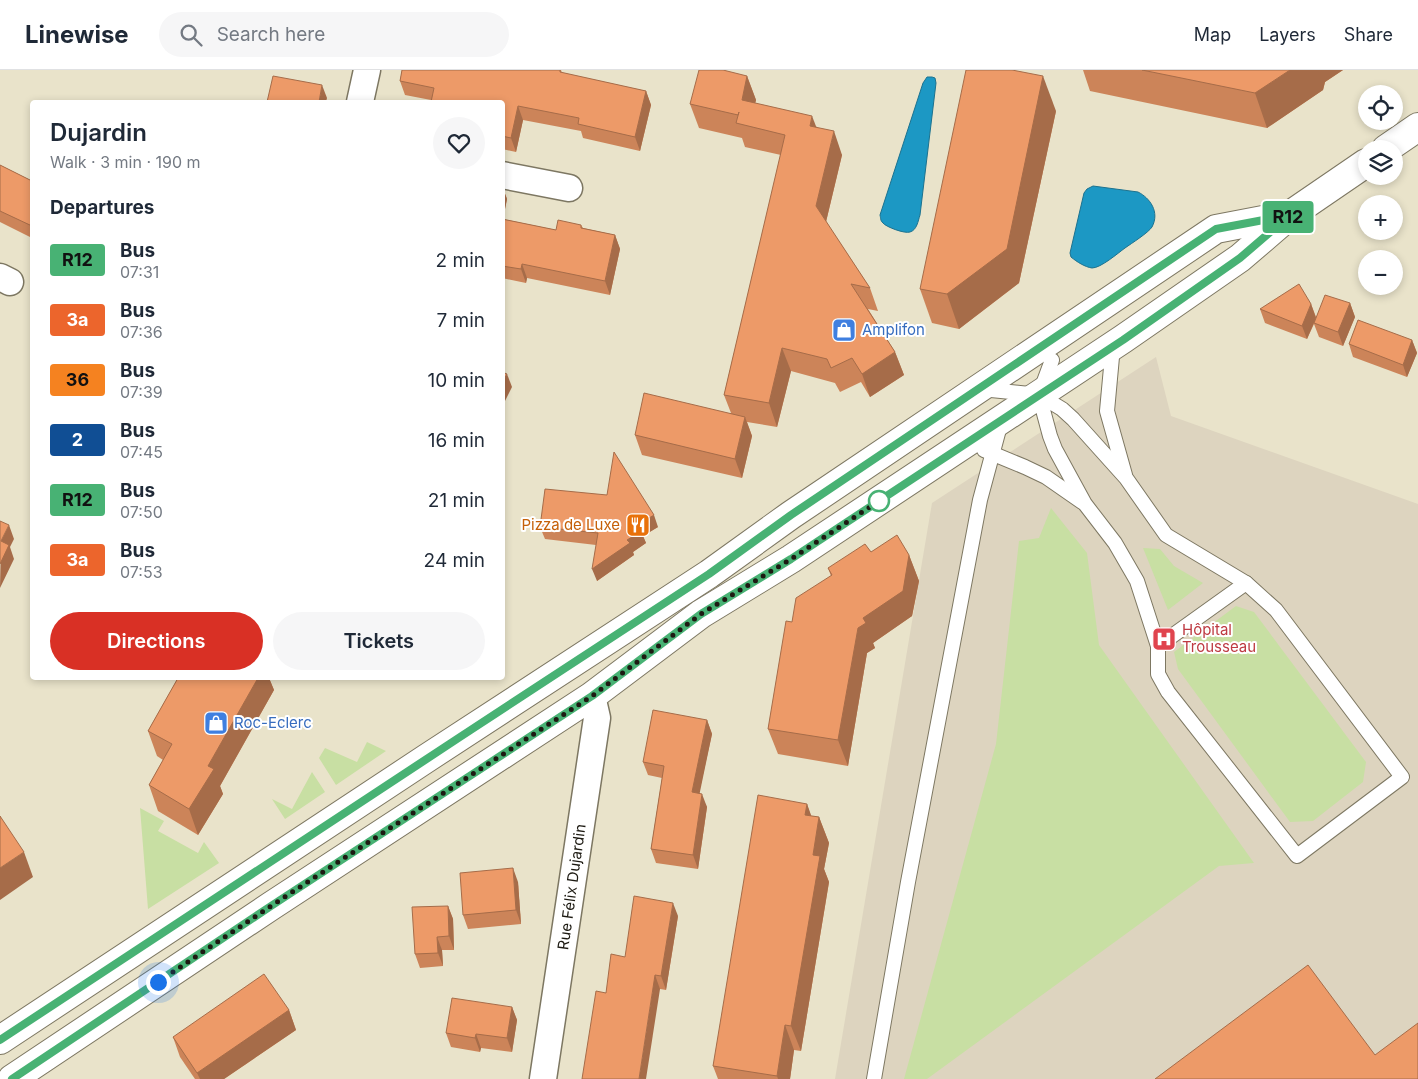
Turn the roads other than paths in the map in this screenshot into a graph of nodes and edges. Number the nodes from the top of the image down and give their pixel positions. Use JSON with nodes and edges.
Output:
{"nodes":[{"id":1,"x":367,"y":70,"type":"edge"},
{"id":2,"x":360,"y":100,"type":"edge"},
{"id":3,"x":1418,"y":127,"type":"edge"},
{"id":4,"x":1399,"y":140,"type":"edge"},
{"id":5,"x":1358,"y":168,"type":"edge"},
{"id":6,"x":505,"y":175,"type":"edge"},
{"id":7,"x":569,"y":188,"type":"dead end"},
{"id":8,"x":1290,"y":215,"type":"junction"},
{"id":9,"x":1091,"y":313,"type":"junction"},
{"id":10,"x":1113,"y":346,"type":"junction"},
{"id":11,"x":980,"y":388,"type":"junction"},
{"id":12,"x":1031,"y":394,"type":"junction"},
{"id":13,"x":1002,"y":419,"type":"junction"},
{"id":14,"x":966,"y":443,"type":"junction"},
{"id":15,"x":993,"y":453,"type":"junction"},
{"id":16,"x":1126,"y":478,"type":"junction"},
{"id":17,"x":1085,"y":504,"type":"junction"},
{"id":18,"x":1246,"y":583,"type":"junction"},
{"id":19,"x":1158,"y":646,"type":"junction"},
{"id":20,"x":592,"y":696,"type":"junction"},
{"id":21,"x":0,"y":1040,"type":"edge"},
{"id":22,"x":12,"y":1079,"type":"edge"},
{"id":23,"x":543,"y":1079,"type":"edge"},
{"id":24,"x":874,"y":1079,"type":"edge"}],
"edges":[{"from":1,"to":2,"type":"street"},
{"from":3,"to":4,"type":"main road"},
{"from":5,"to":8,"type":"main road"},
{"from":6,"to":7,"type":"street"},
{"from":8,"to":9,"type":"main road"},
{"from":8,"to":10,"type":"main road"},
{"from":9,"to":11,"type":"main road"},
{"from":9,"to":12,"type":"lane"},
{"from":10,"to":12,"type":"main road"},
{"from":10,"to":16,"type":"lane"},
{"from":11,"to":12,"type":"lane"},
{"from":11,"to":21,"type":"main road"},
{"from":12,"to":13,"type":"main road"},
{"from":12,"to":16,"type":"lane"},
{"from":12,"to":17,"type":"lane"},
{"from":13,"to":14,"type":"main road"},
{"from":13,"to":15,"type":"lane"},
{"from":14,"to":15,"type":"lane"},
{"from":14,"to":20,"type":"main road"},
{"from":15,"to":17,"type":"lane"},
{"from":15,"to":24,"type":"lane"},
{"from":16,"to":18,"type":"lane"},
{"from":17,"to":19,"type":"lane"},
{"from":18,"to":19,"type":"lane"},
{"from":18,"to":19,"type":"lane"},
{"from":20,"to":22,"type":"main road"},
{"from":20,"to":23,"type":"street","name":"Rue Félix Dujardin"}]}
